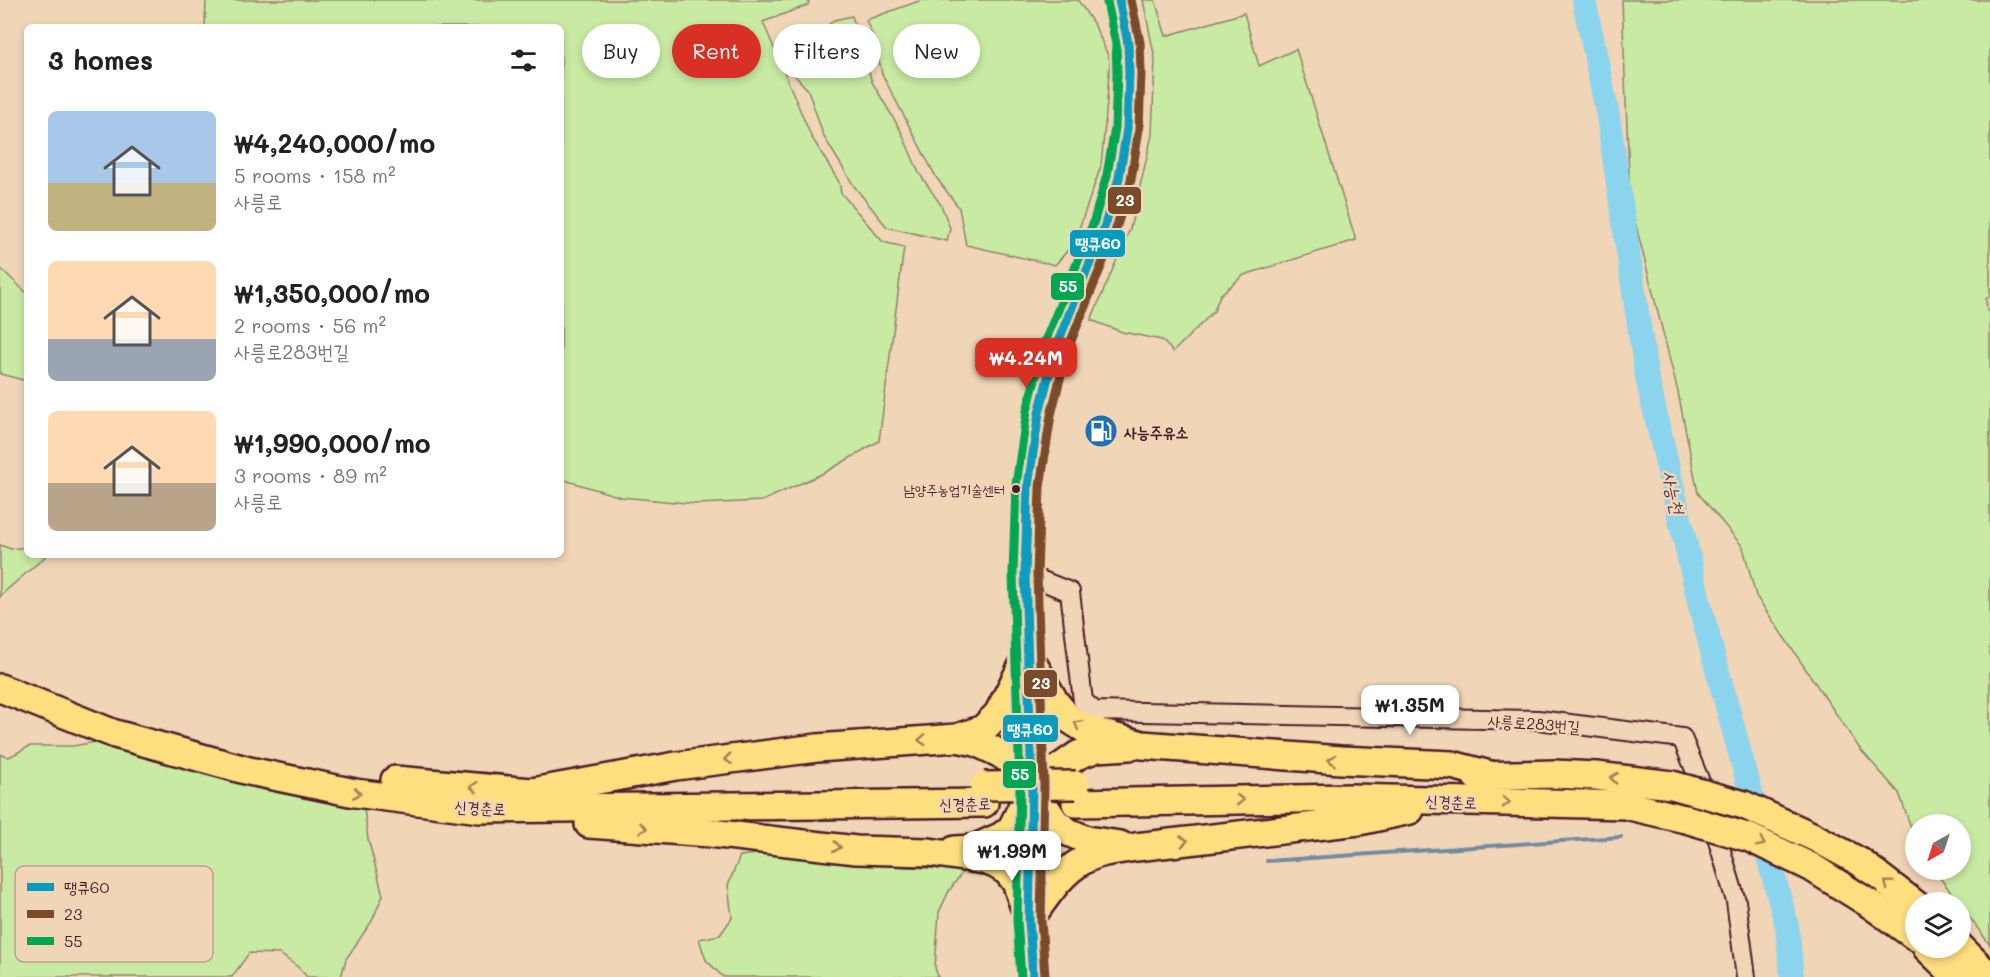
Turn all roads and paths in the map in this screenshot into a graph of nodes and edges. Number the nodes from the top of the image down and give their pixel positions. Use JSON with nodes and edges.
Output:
{"nodes":[{"id":1,"x":1119,"y":0,"type":"edge"},
{"id":2,"x":1025,"y":574,"type":"junction"},
{"id":3,"x":1028,"y":655,"type":"junction"},
{"id":4,"x":0,"y":671,"type":"edge"},
{"id":5,"x":0,"y":688,"type":"edge"},
{"id":6,"x":957,"y":738,"type":"junction"},
{"id":7,"x":1142,"y":745,"type":"junction"},
{"id":8,"x":1494,"y":776,"type":"junction"},
{"id":9,"x":1032,"y":787,"type":"junction"},
{"id":10,"x":532,"y":792,"type":"junction"},
{"id":11,"x":984,"y":794,"type":"junction"},
{"id":12,"x":1076,"y":794,"type":"junction"},
{"id":13,"x":1448,"y":801,"type":"junction"},
{"id":14,"x":480,"y":809,"type":"junction"},
{"id":15,"x":1136,"y":847,"type":"junction"},
{"id":16,"x":929,"y":852,"type":"junction"},
{"id":17,"x":1905,"y":897,"type":"edge"},
{"id":18,"x":1029,"y":920,"type":"junction"},
{"id":19,"x":1905,"y":930,"type":"edge"},
{"id":20,"x":1937,"y":958,"type":"edge"},
{"id":21,"x":1971,"y":958,"type":"edge"},
{"id":22,"x":1033,"y":977,"type":"edge"},
{"id":23,"x":1746,"y":977,"type":"edge"},
{"id":24,"x":1957,"y":977,"type":"edge"},
{"id":25,"x":1990,"y":977,"type":"edge"}],
"edges":[{"from":1,"to":2,"type":"street"},
{"from":2,"to":3,"type":"street"},
{"from":2,"to":23,"type":"street","name":"사릉로283번길"},
{"from":3,"to":6,"type":"highway"},
{"from":7,"to":3,"type":"highway","one_way":true},
{"from":3,"to":9,"type":"street"},
{"from":10,"to":4,"type":"highway","name":"신경춘로","one_way":true},
{"from":5,"to":14,"type":"highway","name":"신경춘로","one_way":true},
{"from":6,"to":9,"type":"highway"},
{"from":6,"to":10,"type":"highway","one_way":true},
{"from":8,"to":7,"type":"highway","one_way":true},
{"from":7,"to":9,"type":"highway"},
{"from":8,"to":12,"type":"highway","name":"신경춘로"},
{"from":17,"to":8,"type":"highway","name":"신경춘로","one_way":true,"bridge":true},
{"from":9,"to":15,"type":"highway"},
{"from":9,"to":16,"type":"highway"},
{"from":9,"to":18,"type":"street"},
{"from":10,"to":11,"type":"highway","name":"신경춘로"},
{"from":11,"to":12,"type":"highway","name":"신경춘로"},
{"from":11,"to":14,"type":"highway","name":"신경춘로"},
{"from":12,"to":13,"type":"highway","name":"신경춘로","one_way":true},
{"from":15,"to":13,"type":"highway","one_way":true},
{"from":13,"to":19,"type":"highway","name":"신경춘로","one_way":true,"bridge":true},
{"from":14,"to":16,"type":"highway","one_way":true},
{"from":15,"to":18,"type":"highway"},
{"from":16,"to":18,"type":"highway"},
{"from":18,"to":22,"type":"street"},
{"from":20,"to":24,"type":"highway"},
{"from":21,"to":25,"type":"highway"}]}
